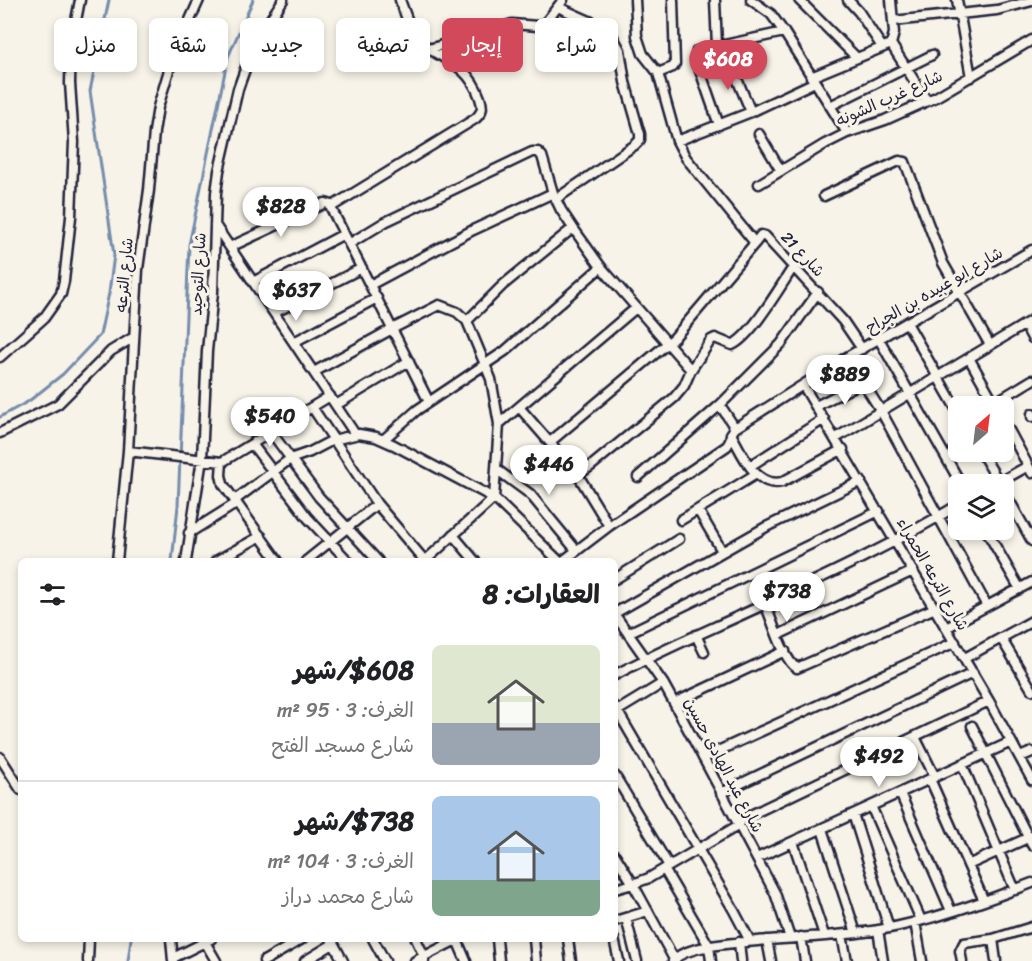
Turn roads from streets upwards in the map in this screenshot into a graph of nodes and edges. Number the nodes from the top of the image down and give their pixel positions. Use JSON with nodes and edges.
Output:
{"nodes":[{"id":1,"x":80,"y":0,"type":"edge"},
{"id":2,"x":199,"y":0,"type":"edge"},
{"id":3,"x":283,"y":0,"type":"edge"},
{"id":4,"x":400,"y":0,"type":"edge"},
{"id":5,"x":635,"y":0,"type":"edge"},
{"id":6,"x":673,"y":0,"type":"edge"},
{"id":7,"x":715,"y":0,"type":"edge"},
{"id":8,"x":752,"y":0,"type":"edge"},
{"id":9,"x":799,"y":0,"type":"edge"},
{"id":10,"x":848,"y":0,"type":"edge"},
{"id":11,"x":891,"y":0,"type":"edge"},
{"id":12,"x":957,"y":0,"type":"edge"},
{"id":13,"x":1032,"y":1,"type":"edge"},
{"id":14,"x":561,"y":3,"type":"edge"},
{"id":15,"x":958,"y":15,"type":"junction"},
{"id":16,"x":407,"y":18,"type":"edge"},
{"id":17,"x":893,"y":21,"type":"junction"},
{"id":18,"x":784,"y":32,"type":"junction"},
{"id":19,"x":1032,"y":40,"type":"edge"},
{"id":20,"x":886,"y":45,"type":"junction"},
{"id":21,"x":717,"y":46,"type":"junction"},
{"id":22,"x":430,"y":49,"type":"edge"},
{"id":23,"x":430,"y":50,"type":"edge"},
{"id":24,"x":932,"y":55,"type":"dead end"},
{"id":25,"x":856,"y":57,"type":"junction"},
{"id":26,"x":729,"y":60,"type":"dead end"},
{"id":27,"x":906,"y":68,"type":"junction"},
{"id":28,"x":658,"y":73,"type":"junction"},
{"id":29,"x":971,"y":77,"type":"junction"},
{"id":30,"x":813,"y":79,"type":"junction"},
{"id":31,"x":927,"y":101,"type":"junction"},
{"id":32,"x":830,"y":106,"type":"junction"},
{"id":33,"x":751,"y":112,"type":"junction"},
{"id":34,"x":719,"y":125,"type":"junction"},
{"id":35,"x":847,"y":133,"type":"junction"},
{"id":36,"x":759,"y":134,"type":"dead end"},
{"id":37,"x":677,"y":141,"type":"junction"},
{"id":38,"x":781,"y":171,"type":"junction"},
{"id":39,"x":759,"y":184,"type":"dead end"},
{"id":40,"x":555,"y":196,"type":"junction"},
{"id":41,"x":824,"y":196,"type":"dead end"},
{"id":42,"x":330,"y":205,"type":"junction"},
{"id":43,"x":215,"y":225,"type":"junction"},
{"id":44,"x":573,"y":228,"type":"junction"},
{"id":45,"x":344,"y":234,"type":"junction"},
{"id":46,"x":755,"y":243,"type":"junction"},
{"id":47,"x":349,"y":244,"type":"junction"},
{"id":48,"x":230,"y":247,"type":"junction"},
{"id":49,"x":1032,"y":250,"type":"edge"},
{"id":50,"x":794,"y":266,"type":"junction"},
{"id":51,"x":601,"y":267,"type":"junction"},
{"id":52,"x":362,"y":268,"type":"junction"},
{"id":53,"x":253,"y":282,"type":"junction"},
{"id":54,"x":370,"y":285,"type":"junction"},
{"id":55,"x":818,"y":292,"type":"junction"},
{"id":56,"x":959,"y":293,"type":"junction"},
{"id":57,"x":377,"y":298,"type":"junction"},
{"id":58,"x":636,"y":308,"type":"junction"},
{"id":59,"x":274,"y":313,"type":"junction"},
{"id":60,"x":466,"y":321,"type":"junction"},
{"id":61,"x":907,"y":323,"type":"junction"},
{"id":62,"x":1028,"y":323,"type":"edge"},
{"id":63,"x":392,"y":329,"type":"junction"},
{"id":64,"x":134,"y":337,"type":"junction"},
{"id":65,"x":879,"y":339,"type":"junction"},
{"id":66,"x":1032,"y":339,"type":"edge"},
{"id":67,"x":294,"y":342,"type":"junction"},
{"id":68,"x":669,"y":342,"type":"junction"},
{"id":69,"x":990,"y":345,"type":"junction"},
{"id":70,"x":862,"y":349,"type":"junction"},
{"id":71,"x":0,"y":357,"type":"edge"},
{"id":72,"x":847,"y":357,"type":"junction"},
{"id":73,"x":969,"y":358,"type":"junction"},
{"id":74,"x":408,"y":362,"type":"junction"},
{"id":75,"x":486,"y":364,"type":"junction"},
{"id":76,"x":691,"y":370,"type":"junction"},
{"id":77,"x":314,"y":372,"type":"junction"},
{"id":78,"x":938,"y":376,"type":"junction"},
{"id":79,"x":1032,"y":380,"type":"edge"},
{"id":80,"x":863,"y":382,"type":"junction"},
{"id":81,"x":803,"y":385,"type":"junction"},
{"id":82,"x":910,"y":394,"type":"junction"},
{"id":83,"x":330,"y":396,"type":"junction"},
{"id":84,"x":949,"y":396,"type":"edge"},
{"id":85,"x":990,"y":396,"type":"edge"},
{"id":86,"x":1008,"y":396,"type":"edge"},
{"id":87,"x":429,"y":402,"type":"junction"},
{"id":88,"x":336,"y":405,"type":"junction"},
{"id":89,"x":720,"y":405,"type":"junction"},
{"id":90,"x":816,"y":406,"type":"junction"},
{"id":91,"x":312,"y":407,"type":"junction"},
{"id":92,"x":519,"y":407,"type":"junction"},
{"id":93,"x":881,"y":411,"type":"junction"},
{"id":94,"x":824,"y":419,"type":"junction"},
{"id":95,"x":499,"y":424,"type":"junction"},
{"id":96,"x":733,"y":431,"type":"junction"},
{"id":97,"x":271,"y":432,"type":"junction"},
{"id":98,"x":0,"y":433,"type":"edge"},
{"id":99,"x":355,"y":434,"type":"junction"},
{"id":100,"x":836,"y":438,"type":"junction"},
{"id":101,"x":333,"y":440,"type":"junction"},
{"id":102,"x":382,"y":440,"type":"junction"},
{"id":103,"x":1014,"y":440,"type":"edge"},
{"id":104,"x":550,"y":442,"type":"junction"},
{"id":105,"x":252,"y":444,"type":"junction"},
{"id":106,"x":843,"y":449,"type":"junction"},
{"id":107,"x":128,"y":451,"type":"junction"},
{"id":108,"x":202,"y":459,"type":"junction"},
{"id":109,"x":290,"y":459,"type":"junction"},
{"id":110,"x":222,"y":462,"type":"junction"},
{"id":111,"x":496,"y":469,"type":"junction"},
{"id":112,"x":753,"y":470,"type":"junction"},
{"id":113,"x":1030,"y":470,"type":"edge"},
{"id":114,"x":272,"y":471,"type":"junction"},
{"id":115,"x":955,"y":474,"type":"edge"},
{"id":116,"x":578,"y":475,"type":"junction"},
{"id":117,"x":638,"y":477,"type":"dead end"},
{"id":118,"x":1014,"y":479,"type":"edge"},
{"id":119,"x":861,"y":481,"type":"junction"},
{"id":120,"x":494,"y":498,"type":"junction"},
{"id":121,"x":236,"y":501,"type":"junction"},
{"id":122,"x":377,"y":504,"type":"junction"},
{"id":123,"x":698,"y":510,"type":"junction"},
{"id":124,"x":1014,"y":510,"type":"edge"},
{"id":125,"x":879,"y":511,"type":"junction"},
{"id":126,"x":948,"y":511,"type":"edge"},
{"id":127,"x":939,"y":517,"type":"junction"},
{"id":128,"x":681,"y":520,"type":"dead end"},
{"id":129,"x":609,"y":525,"type":"junction"},
{"id":130,"x":347,"y":529,"type":"junction"},
{"id":131,"x":189,"y":533,"type":"junction"},
{"id":132,"x":453,"y":535,"type":"junction"},
{"id":133,"x":261,"y":536,"type":"junction"},
{"id":134,"x":679,"y":539,"type":"dead end"},
{"id":135,"x":992,"y":540,"type":"edge"},
{"id":136,"x":896,"y":541,"type":"junction"},
{"id":137,"x":1032,"y":541,"type":"edge"},
{"id":138,"x":330,"y":543,"type":"junction"},
{"id":139,"x":576,"y":550,"type":"junction"},
{"id":140,"x":722,"y":551,"type":"junction"},
{"id":141,"x":117,"y":558,"type":"edge"},
{"id":142,"x":186,"y":558,"type":"edge"},
{"id":143,"x":221,"y":558,"type":"edge"},
{"id":144,"x":276,"y":558,"type":"edge"},
{"id":145,"x":310,"y":558,"type":"edge"},
{"id":146,"x":345,"y":558,"type":"edge"},
{"id":147,"x":375,"y":558,"type":"edge"},
{"id":148,"x":422,"y":558,"type":"edge"},
{"id":149,"x":428,"y":558,"type":"edge"},
{"id":150,"x":472,"y":558,"type":"edge"},
{"id":151,"x":562,"y":558,"type":"edge"},
{"id":152,"x":566,"y":558,"type":"edge"},
{"id":153,"x":913,"y":571,"type":"junction"},
{"id":154,"x":618,"y":577,"type":"edge"},
{"id":155,"x":1032,"y":582,"type":"edge"},
{"id":156,"x":1020,"y":589,"type":"junction"},
{"id":157,"x":765,"y":604,"type":"junction"},
{"id":158,"x":987,"y":606,"type":"junction"},
{"id":159,"x":935,"y":608,"type":"junction"},
{"id":160,"x":618,"y":612,"type":"edge"},
{"id":161,"x":1032,"y":621,"type":"edge"},
{"id":162,"x":618,"y":626,"type":"edge"},
{"id":163,"x":946,"y":627,"type":"junction"},
{"id":164,"x":628,"y":633,"type":"junction"},
{"id":165,"x":696,"y":635,"type":"junction"},
{"id":166,"x":778,"y":635,"type":"junction"},
{"id":167,"x":1001,"y":638,"type":"junction"},
{"id":168,"x":955,"y":642,"type":"junction"},
{"id":169,"x":785,"y":651,"type":"junction"},
{"id":170,"x":704,"y":652,"type":"dead end"},
{"id":171,"x":646,"y":658,"type":"junction"},
{"id":172,"x":964,"y":658,"type":"junction"},
{"id":173,"x":618,"y":673,"type":"edge"},
{"id":174,"x":973,"y":673,"type":"junction"},
{"id":175,"x":663,"y":683,"type":"junction"},
{"id":176,"x":1032,"y":690,"type":"edge"},
{"id":177,"x":989,"y":700,"type":"junction"},
{"id":178,"x":674,"y":703,"type":"junction"},
{"id":179,"x":618,"y":708,"type":"edge"},
{"id":180,"x":618,"y":712,"type":"edge"},
{"id":181,"x":972,"y":726,"type":"dead end"},
{"id":182,"x":915,"y":737,"type":"junction"},
{"id":183,"x":1011,"y":742,"type":"junction"},
{"id":184,"x":1032,"y":752,"type":"edge"},
{"id":185,"x":987,"y":753,"type":"junction"},
{"id":186,"x":0,"y":756,"type":"edge"},
{"id":187,"x":703,"y":758,"type":"junction"},
{"id":188,"x":1020,"y":758,"type":"junction"},
{"id":189,"x":962,"y":765,"type":"junction"},
{"id":190,"x":932,"y":778,"type":"junction"},
{"id":191,"x":1032,"y":780,"type":"edge"},
{"id":192,"x":618,"y":781,"type":"edge"},
{"id":193,"x":18,"y":785,"type":"edge"},
{"id":194,"x":721,"y":793,"type":"junction"},
{"id":195,"x":900,"y":793,"type":"junction"},
{"id":196,"x":871,"y":806,"type":"junction"},
{"id":197,"x":853,"y":814,"type":"junction"},
{"id":198,"x":739,"y":825,"type":"junction"},
{"id":199,"x":822,"y":829,"type":"junction"},
{"id":200,"x":1031,"y":839,"type":"edge"},
{"id":201,"x":793,"y":842,"type":"junction"},
{"id":202,"x":698,"y":850,"type":"junction"},
{"id":203,"x":999,"y":851,"type":"junction"},
{"id":204,"x":757,"y":858,"type":"junction"},
{"id":205,"x":618,"y":860,"type":"edge"},
{"id":206,"x":968,"y":866,"type":"junction"},
{"id":207,"x":667,"y":867,"type":"junction"},
{"id":208,"x":1032,"y":883,"type":"edge"},
{"id":209,"x":633,"y":884,"type":"junction"},
{"id":210,"x":618,"y":888,"type":"edge"},
{"id":211,"x":1015,"y":890,"type":"junction"},
{"id":212,"x":984,"y":901,"type":"junction"},
{"id":213,"x":648,"y":910,"type":"junction"},
{"id":214,"x":951,"y":911,"type":"junction"},
{"id":215,"x":626,"y":918,"type":"junction"},
{"id":216,"x":618,"y":920,"type":"edge"},
{"id":217,"x":918,"y":921,"type":"junction"},
{"id":218,"x":1032,"y":927,"type":"edge"},
{"id":219,"x":889,"y":928,"type":"junction"},
{"id":220,"x":878,"y":930,"type":"junction"},
{"id":221,"x":856,"y":933,"type":"junction"},
{"id":222,"x":842,"y":934,"type":"junction"},
{"id":223,"x":824,"y":935,"type":"junction"},
{"id":224,"x":790,"y":938,"type":"junction"},
{"id":225,"x":801,"y":938,"type":"junction"},
{"id":226,"x":993,"y":939,"type":"junction"},
{"id":227,"x":767,"y":940,"type":"junction"},
{"id":228,"x":750,"y":941,"type":"junction"},
{"id":229,"x":89,"y":942,"type":"edge"},
{"id":230,"x":171,"y":942,"type":"edge"},
{"id":231,"x":204,"y":942,"type":"edge"},
{"id":232,"x":209,"y":942,"type":"edge"},
{"id":233,"x":297,"y":942,"type":"edge"},
{"id":234,"x":332,"y":942,"type":"edge"},
{"id":235,"x":375,"y":942,"type":"edge"},
{"id":236,"x":417,"y":942,"type":"edge"},
{"id":237,"x":453,"y":942,"type":"edge"},
{"id":238,"x":459,"y":942,"type":"edge"},
{"id":239,"x":497,"y":942,"type":"edge"},
{"id":240,"x":534,"y":942,"type":"edge"},
{"id":241,"x":568,"y":942,"type":"edge"},
{"id":242,"x":615,"y":942,"type":"edge"},
{"id":243,"x":739,"y":942,"type":"junction"},
{"id":244,"x":709,"y":946,"type":"junction"},
{"id":245,"x":424,"y":959,"type":"edge"},
{"id":246,"x":173,"y":960,"type":"edge"},
{"id":247,"x":674,"y":960,"type":"edge"},
{"id":248,"x":88,"y":961,"type":"edge"},
{"id":249,"x":216,"y":961,"type":"edge"},
{"id":250,"x":264,"y":961,"type":"edge"},
{"id":251,"x":305,"y":961,"type":"edge"},
{"id":252,"x":343,"y":961,"type":"edge"},
{"id":253,"x":385,"y":961,"type":"edge"},
{"id":254,"x":415,"y":961,"type":"edge"},
{"id":255,"x":466,"y":961,"type":"edge"},
{"id":256,"x":499,"y":961,"type":"edge"},
{"id":257,"x":536,"y":961,"type":"edge"},
{"id":258,"x":571,"y":961,"type":"edge"},
{"id":259,"x":619,"y":961,"type":"edge"},
{"id":260,"x":637,"y":961,"type":"edge"},
{"id":261,"x":711,"y":961,"type":"edge"},
{"id":262,"x":741,"y":961,"type":"edge"},
{"id":263,"x":771,"y":961,"type":"edge"},
{"id":264,"x":805,"y":961,"type":"edge"},
{"id":265,"x":847,"y":961,"type":"edge"},
{"id":266,"x":883,"y":961,"type":"edge"},
{"id":267,"x":922,"y":961,"type":"edge"},
{"id":268,"x":962,"y":961,"type":"edge"},
{"id":269,"x":996,"y":961,"type":"edge"}],
"edges":[{"from":1,"to":71,"type":"street"},
{"from":2,"to":64,"type":"street","name":"شارع الترعه"},
{"from":3,"to":43,"type":"street","name":"شارع التوحيد"},
{"from":4,"to":16,"type":"street"},
{"from":5,"to":28,"type":"street","name":"شارع 21"},
{"from":6,"to":28,"type":"street"},
{"from":7,"to":21,"type":"street"},
{"from":8,"to":18,"type":"street"},
{"from":9,"to":25,"type":"street"},
{"from":10,"to":20,"type":"street"},
{"from":11,"to":17,"type":"street"},
{"from":12,"to":15,"type":"street"},
{"from":13,"to":15,"type":"street"},
{"from":14,"to":22,"type":"street"},
{"from":14,"to":40,"type":"street"},
{"from":15,"to":17,"type":"street"},
{"from":15,"to":29,"type":"street"},
{"from":17,"to":20,"type":"street"},
{"from":18,"to":21,"type":"street"},
{"from":18,"to":30,"type":"street"},
{"from":19,"to":29,"type":"street","name":"شارع غرب الشونه"},
{"from":20,"to":25,"type":"street"},
{"from":20,"to":27,"type":"street"},
{"from":21,"to":34,"type":"street"},
{"from":23,"to":42,"type":"street"},
{"from":24,"to":27,"type":"street"},
{"from":25,"to":30,"type":"street"},
{"from":26,"to":33,"type":"street"},
{"from":27,"to":31,"type":"street"},
{"from":27,"to":32,"type":"street"},
{"from":28,"to":37,"type":"street","name":"شارع 21"},
{"from":29,"to":31,"type":"street","name":"شارع غرب الشونه"},
{"from":30,"to":32,"type":"street"},
{"from":30,"to":33,"type":"street"},
{"from":31,"to":35,"type":"street","name":"شارع غرب الشونه"},
{"from":32,"to":35,"type":"street"},
{"from":33,"to":34,"type":"street"},
{"from":34,"to":37,"type":"street"},
{"from":35,"to":38,"type":"street","name":"شارع غرب الشونه"},
{"from":36,"to":38,"type":"street"},
{"from":37,"to":46,"type":"street","name":"شارع 21"},
{"from":38,"to":39,"type":"street","name":"شارع غرب الشونه"},
{"from":40,"to":44,"type":"street"},
{"from":40,"to":47,"type":"street"},
{"from":40,"to":54,"type":"street"},
{"from":41,"to":56,"type":"street"},
{"from":42,"to":45,"type":"street"},
{"from":42,"to":48,"type":"street"},
{"from":43,"to":48,"type":"street"},
{"from":43,"to":108,"type":"street","name":"شارع التوحيد"},
{"from":44,"to":51,"type":"street"},
{"from":44,"to":60,"type":"street"},
{"from":45,"to":47,"type":"street"},
{"from":45,"to":53,"type":"street"},
{"from":46,"to":50,"type":"street","name":"شارع 21"},
{"from":46,"to":68,"type":"street"},
{"from":47,"to":52,"type":"street"},
{"from":48,"to":53,"type":"street"},
{"from":49,"to":56,"type":"street","name":"شارع ابو عبيده بن الجراح"},
{"from":50,"to":55,"type":"street","name":"شارع 21"},
{"from":50,"to":76,"type":"street"},
{"from":51,"to":58,"type":"street"},
{"from":51,"to":75,"type":"street"},
{"from":52,"to":54,"type":"street"},
{"from":52,"to":59,"type":"street"},
{"from":53,"to":59,"type":"street"},
{"from":54,"to":57,"type":"street"},
{"from":55,"to":70,"type":"street","name":"شارع 21"},
{"from":55,"to":89,"type":"street"},
{"from":56,"to":61,"type":"street","name":"شارع ابو عبيده بن الجراح"},
{"from":56,"to":69,"type":"street"},
{"from":57,"to":63,"type":"street"},
{"from":57,"to":67,"type":"street"},
{"from":58,"to":68,"type":"street"},
{"from":58,"to":92,"type":"street"},
{"from":59,"to":67,"type":"street"},
{"from":60,"to":63,"type":"street"},
{"from":60,"to":75,"type":"street"},
{"from":61,"to":65,"type":"street","name":"شارع ابو عبيده بن الجراح"},
{"from":61,"to":78,"type":"street"},
{"from":62,"to":66,"type":"street"},
{"from":62,"to":69,"type":"street"},
{"from":63,"to":74,"type":"street"},
{"from":63,"to":77,"type":"street"},
{"from":64,"to":98,"type":"street"},
{"from":64,"to":107,"type":"street","name":"شارع الترعه"},
{"from":65,"to":70,"type":"street","name":"شارع ابو عبيده بن الجراح"},
{"from":65,"to":82,"type":"street"},
{"from":67,"to":77,"type":"street"},
{"from":68,"to":76,"type":"street"},
{"from":68,"to":104,"type":"street"},
{"from":69,"to":73,"type":"street"},
{"from":70,"to":72,"type":"street","name":"شارع ابو عبيده بن الجراح"},
{"from":72,"to":80,"type":"street"},
{"from":72,"to":81,"type":"street","name":"شارع ابو عبيده بن الجراح"},
{"from":73,"to":78,"type":"street"},
{"from":73,"to":85,"type":"street"},
{"from":74,"to":87,"type":"street"},
{"from":74,"to":88,"type":"street"},
{"from":75,"to":87,"type":"street"},
{"from":75,"to":95,"type":"street"},
{"from":76,"to":116,"type":"street"},
{"from":77,"to":83,"type":"street"},
{"from":78,"to":82,"type":"street"},
{"from":78,"to":84,"type":"street"},
{"from":79,"to":86,"type":"street"},
{"from":80,"to":90,"type":"street"},
{"from":80,"to":93,"type":"street"},
{"from":81,"to":90,"type":"street","name":"شارع الترعه الحمراء"},
{"from":81,"to":96,"type":"street","name":"شارع ابو عبيده بن الجراح"},
{"from":82,"to":93,"type":"street"},
{"from":82,"to":115,"type":"street"},
{"from":83,"to":88,"type":"street"},
{"from":83,"to":91,"type":"street"},
{"from":87,"to":102,"type":"street"},
{"from":88,"to":99,"type":"street"},
{"from":89,"to":96,"type":"street"},
{"from":89,"to":117,"type":"street"},
{"from":90,"to":94,"type":"street","name":"شارع الترعه الحمراء"},
{"from":91,"to":97,"type":"street"},
{"from":91,"to":101,"type":"street"},
{"from":92,"to":95,"type":"street"},
{"from":92,"to":104,"type":"street"},
{"from":93,"to":100,"type":"street"},
{"from":93,"to":127,"type":"street"},
{"from":94,"to":100,"type":"street","name":"شارع الترعه الحمراء"},
{"from":94,"to":112,"type":"street"},
{"from":95,"to":111,"type":"street"},
{"from":96,"to":112,"type":"street"},
{"from":96,"to":129,"type":"street","name":"شارع ابو عبيده بن الجراح"},
{"from":97,"to":105,"type":"street"},
{"from":97,"to":109,"type":"street"},
{"from":99,"to":101,"type":"street"},
{"from":99,"to":102,"type":"street"},
{"from":100,"to":106,"type":"street","name":"شارع الترعه الحمراء"},
{"from":101,"to":109,"type":"street"},
{"from":101,"to":122,"type":"street"},
{"from":102,"to":120,"type":"street"},
{"from":103,"to":113,"type":"street"},
{"from":104,"to":116,"type":"street"},
{"from":105,"to":110,"type":"street"},
{"from":105,"to":114,"type":"street"},
{"from":106,"to":112,"type":"street"},
{"from":106,"to":119,"type":"street","name":"شارع الترعه الحمراء"},
{"from":107,"to":108,"type":"street"},
{"from":107,"to":141,"type":"street","name":"شارع الترعه"},
{"from":108,"to":110,"type":"street"},
{"from":108,"to":131,"type":"street","name":"شارع التوحيد"},
{"from":109,"to":114,"type":"street"},
{"from":109,"to":130,"type":"street"},
{"from":110,"to":121,"type":"street"},
{"from":111,"to":120,"type":"street"},
{"from":111,"to":139,"type":"street"},
{"from":112,"to":123,"type":"street"},
{"from":113,"to":118,"type":"street"},
{"from":114,"to":121,"type":"street"},
{"from":114,"to":138,"type":"street"},
{"from":116,"to":129,"type":"street"},
{"from":119,"to":125,"type":"street","name":"شارع الترعه الحمراء"},
{"from":119,"to":140,"type":"street"},
{"from":120,"to":132,"type":"street"},
{"from":120,"to":151,"type":"street"},
{"from":121,"to":131,"type":"street"},
{"from":121,"to":133,"type":"street"},
{"from":122,"to":130,"type":"street"},
{"from":122,"to":148,"type":"street"},
{"from":123,"to":128,"type":"street"},
{"from":123,"to":140,"type":"street"},
{"from":124,"to":137,"type":"street"},
{"from":125,"to":136,"type":"street","name":"شارع الترعه الحمراء"},
{"from":125,"to":164,"type":"street"},
{"from":126,"to":127,"type":"street"},
{"from":127,"to":136,"type":"street"},
{"from":127,"to":158,"type":"street"},
{"from":129,"to":139,"type":"street","name":"شارع ابو عبيده بن الجراح"},
{"from":130,"to":138,"type":"street"},
{"from":130,"to":147,"type":"street"},
{"from":131,"to":142,"type":"street","name":"شارع التوحيد"},
{"from":132,"to":149,"type":"street"},
{"from":132,"to":150,"type":"street"},
{"from":133,"to":143,"type":"street"},
{"from":133,"to":144,"type":"street"},
{"from":134,"to":154,"type":"street"},
{"from":135,"to":156,"type":"street"},
{"from":136,"to":153,"type":"street","name":"شارع الترعه الحمراء"},
{"from":136,"to":157,"type":"street"},
{"from":138,"to":145,"type":"street"},
{"from":138,"to":146,"type":"street"},
{"from":139,"to":152,"type":"street","name":"شارع ابو عبيده بن الجراح"},
{"from":140,"to":160,"type":"street"},
{"from":153,"to":159,"type":"street","name":"شارع الترعه الحمراء"},
{"from":153,"to":166,"type":"street"},
{"from":155,"to":156,"type":"street"},
{"from":156,"to":158,"type":"street"},
{"from":157,"to":165,"type":"street"},
{"from":157,"to":166,"type":"street"},
{"from":158,"to":163,"type":"street"},
{"from":159,"to":163,"type":"street","name":"شارع الترعه الحمراء"},
{"from":159,"to":169,"type":"street"},
{"from":161,"to":167,"type":"street"},
{"from":162,"to":164,"type":"street","name":"شارع عبد الهادى حسين"},
{"from":163,"to":168,"type":"street","name":"شارع الترعه الحمراء"},
{"from":164,"to":171,"type":"street","name":"شارع عبد الهادى حسين"},
{"from":165,"to":170,"type":"street"},
{"from":165,"to":171,"type":"street"},
{"from":166,"to":169,"type":"street"},
{"from":167,"to":172,"type":"street"},
{"from":167,"to":176,"type":"street"},
{"from":168,"to":172,"type":"street","name":"شارع الترعه الحمراء"},
{"from":168,"to":187,"type":"street"},
{"from":169,"to":178,"type":"street"},
{"from":171,"to":173,"type":"street"},
{"from":171,"to":175,"type":"street","name":"شارع عبد الهادى حسين"},
{"from":172,"to":174,"type":"street","name":"شارع الترعه الحمراء"},
{"from":174,"to":177,"type":"street","name":"شارع الترعه الحمراء"},
{"from":174,"to":194,"type":"street"},
{"from":175,"to":178,"type":"street","name":"شارع عبد الهادى حسين"},
{"from":175,"to":179,"type":"street"},
{"from":177,"to":182,"type":"street"},
{"from":177,"to":183,"type":"street","name":"شارع الترعه الحمراء"},
{"from":178,"to":187,"type":"street","name":"شارع عبد الهادى حسين"},
{"from":180,"to":202,"type":"street"},
{"from":181,"to":185,"type":"street"},
{"from":182,"to":190,"type":"street"},
{"from":182,"to":198,"type":"street"},
{"from":183,"to":185,"type":"street"},
{"from":183,"to":188,"type":"street","name":"شارع الترعه الحمراء"},
{"from":184,"to":188,"type":"street"},
{"from":185,"to":189,"type":"street"},
{"from":185,"to":200,"type":"street"},
{"from":186,"to":193,"type":"street"},
{"from":187,"to":194,"type":"street","name":"شارع عبد الهادى حسين"},
{"from":188,"to":191,"type":"street","name":"شارع الترعه الحمراء"},
{"from":189,"to":190,"type":"street"},
{"from":189,"to":203,"type":"street"},
{"from":190,"to":195,"type":"street"},
{"from":190,"to":206,"type":"street"},
{"from":192,"to":207,"type":"street"},
{"from":194,"to":198,"type":"street","name":"شارع عبد الهادى حسين"},
{"from":195,"to":196,"type":"street"},
{"from":195,"to":214,"type":"street"},
{"from":196,"to":197,"type":"street"},
{"from":196,"to":217,"type":"street"},
{"from":197,"to":199,"type":"street"},
{"from":197,"to":219,"type":"street"},
{"from":198,"to":202,"type":"street"},
{"from":198,"to":204,"type":"street","name":"شارع عبد الهادى حسين"},
{"from":199,"to":201,"type":"street"},
{"from":199,"to":221,"type":"street"},
{"from":200,"to":203,"type":"street"},
{"from":201,"to":204,"type":"street"},
{"from":201,"to":223,"type":"street"},
{"from":202,"to":207,"type":"street"},
{"from":202,"to":228,"type":"street"},
{"from":203,"to":206,"type":"street"},
{"from":203,"to":211,"type":"street"},
{"from":204,"to":224,"type":"street","name":"شارع عبد الهادى حسين"},
{"from":205,"to":209,"type":"street"},
{"from":206,"to":212,"type":"street"},
{"from":207,"to":209,"type":"street"},
{"from":207,"to":244,"type":"street"},
{"from":208,"to":211,"type":"street"},
{"from":209,"to":210,"type":"street"},
{"from":209,"to":213,"type":"street"},
{"from":211,"to":212,"type":"street"},
{"from":212,"to":214,"type":"street"},
{"from":213,"to":215,"type":"street"},
{"from":213,"to":247,"type":"street"},
{"from":214,"to":217,"type":"street"},
{"from":215,"to":216,"type":"street"},
{"from":215,"to":260,"type":"street"},
{"from":217,"to":219,"type":"street"},
{"from":217,"to":267,"type":"street"},
{"from":218,"to":226,"type":"street"},
{"from":219,"to":220,"type":"street"},
{"from":220,"to":221,"type":"street"},
{"from":220,"to":266,"type":"street"},
{"from":221,"to":222,"type":"street"},
{"from":222,"to":223,"type":"street"},
{"from":222,"to":265,"type":"street"},
{"from":223,"to":225,"type":"street"},
{"from":224,"to":225,"type":"street"},
{"from":224,"to":227,"type":"street"},
{"from":225,"to":264,"type":"street"},
{"from":226,"to":268,"type":"street"},
{"from":226,"to":269,"type":"street"},
{"from":227,"to":228,"type":"street"},
{"from":227,"to":263,"type":"street"},
{"from":228,"to":243,"type":"street"},
{"from":229,"to":248,"type":"street"},
{"from":230,"to":246,"type":"street"},
{"from":231,"to":246,"type":"street"},
{"from":232,"to":249,"type":"street"},
{"from":233,"to":250,"type":"street"},
{"from":234,"to":251,"type":"street"},
{"from":234,"to":252,"type":"street"},
{"from":235,"to":253,"type":"street"},
{"from":236,"to":245,"type":"street"},
{"from":237,"to":245,"type":"street"},
{"from":238,"to":255,"type":"street"},
{"from":239,"to":256,"type":"street"},
{"from":240,"to":257,"type":"street"},
{"from":241,"to":258,"type":"street"},
{"from":242,"to":259,"type":"street"},
{"from":243,"to":244,"type":"street"},
{"from":243,"to":262,"type":"street"},
{"from":244,"to":247,"type":"street"},
{"from":244,"to":261,"type":"street"},
{"from":245,"to":254,"type":"street"}]}
